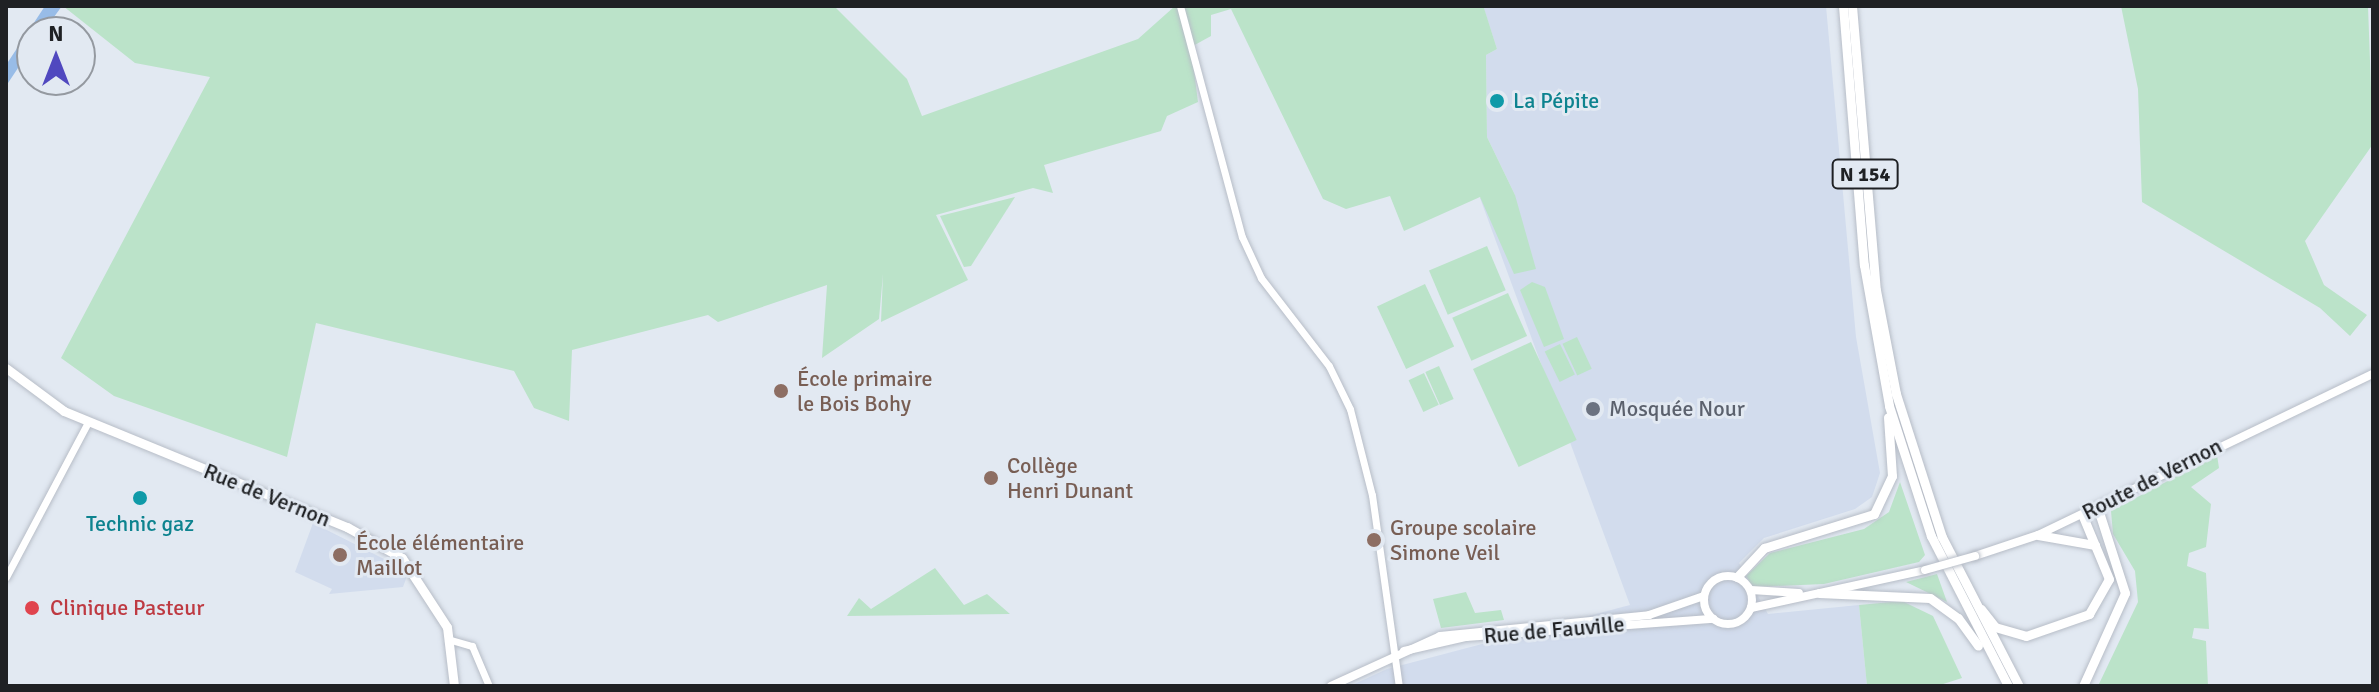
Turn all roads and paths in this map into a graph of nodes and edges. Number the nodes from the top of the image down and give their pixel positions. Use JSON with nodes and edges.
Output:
{"nodes":[{"id":1,"x":1180,"y":6,"type":"edge"},
{"id":2,"x":1843,"y":6,"type":"edge"},
{"id":3,"x":1852,"y":6,"type":"edge"},
{"id":4,"x":6,"y":368,"type":"edge"},
{"id":5,"x":2373,"y":374,"type":"edge"},
{"id":6,"x":1889,"y":406,"type":"junction"},
{"id":7,"x":88,"y":422,"type":"junction"},
{"id":8,"x":2097,"y":506,"type":"junction"},
{"id":9,"x":2082,"y":514,"type":"junction"},
{"id":10,"x":2038,"y":535,"type":"junction"},
{"id":11,"x":2095,"y":545,"type":"junction"},
{"id":12,"x":1960,"y":576,"type":"junction"},
{"id":13,"x":6,"y":577,"type":"edge"},
{"id":14,"x":1737,"y":577,"type":"junction"},
{"id":15,"x":1751,"y":590,"type":"junction"},
{"id":16,"x":1819,"y":593,"type":"junction"},
{"id":17,"x":1704,"y":596,"type":"junction"},
{"id":18,"x":1751,"y":608,"type":"junction"},
{"id":19,"x":1713,"y":619,"type":"junction"},
{"id":20,"x":451,"y":640,"type":"junction"},
{"id":21,"x":1395,"y":652,"type":"junction"},
{"id":22,"x":1992,"y":660,"type":"junction"},
{"id":23,"x":454,"y":686,"type":"edge"},
{"id":24,"x":489,"y":686,"type":"edge"},
{"id":25,"x":1331,"y":686,"type":"edge"},
{"id":26,"x":1399,"y":686,"type":"edge"},
{"id":27,"x":2008,"y":686,"type":"edge"},
{"id":28,"x":2019,"y":686,"type":"edge"},
{"id":29,"x":2083,"y":686,"type":"edge"}],
"edges":[{"from":1,"to":21,"type":"street"},
{"from":2,"to":6,"type":"main road","number":"N 154"},
{"from":3,"to":12,"type":"main road","number":"N 154"},
{"from":4,"to":7,"type":"main road","name":"Rue de Vernon"},
{"from":5,"to":8,"type":"main road","name":"Route de Vernon"},
{"from":6,"to":14,"type":"main road"},
{"from":6,"to":22,"type":"main road","number":"N 154"},
{"from":7,"to":13,"type":"street"},
{"from":7,"to":20,"type":"main road","name":"Rue de Vernon"},
{"from":8,"to":9,"type":"main road","name":"Route de Vernon"},
{"from":8,"to":29,"type":"main road"},
{"from":9,"to":10,"type":"main road","name":"Route de Vernon"},
{"from":9,"to":11,"type":"main road"},
{"from":10,"to":11,"type":"main road"},
{"from":10,"to":16,"type":"main road","name":"Route de Vernon","bridge":true},
{"from":11,"to":12,"type":"main road"},
{"from":12,"to":28,"type":"main road","number":"N 154"},
{"from":14,"to":15,"type":"main road"},
{"from":14,"to":17,"type":"main road"},
{"from":15,"to":16,"type":"main road"},
{"from":15,"to":18,"type":"main road"},
{"from":16,"to":18,"type":"main road"},
{"from":16,"to":22,"type":"main road"},
{"from":17,"to":19,"type":"main road"},
{"from":17,"to":21,"type":"main road","name":"Rue de Fauville"},
{"from":18,"to":19,"type":"main road"},
{"from":19,"to":21,"type":"main road","name":"Rue de Fauville"},
{"from":20,"to":23,"type":"main road","name":"Rue de Vernon"},
{"from":20,"to":24,"type":"street"},
{"from":21,"to":25,"type":"main road","name":"Rue de Fauville"},
{"from":21,"to":26,"type":"street"},
{"from":22,"to":27,"type":"main road","number":"N 154"}]}
